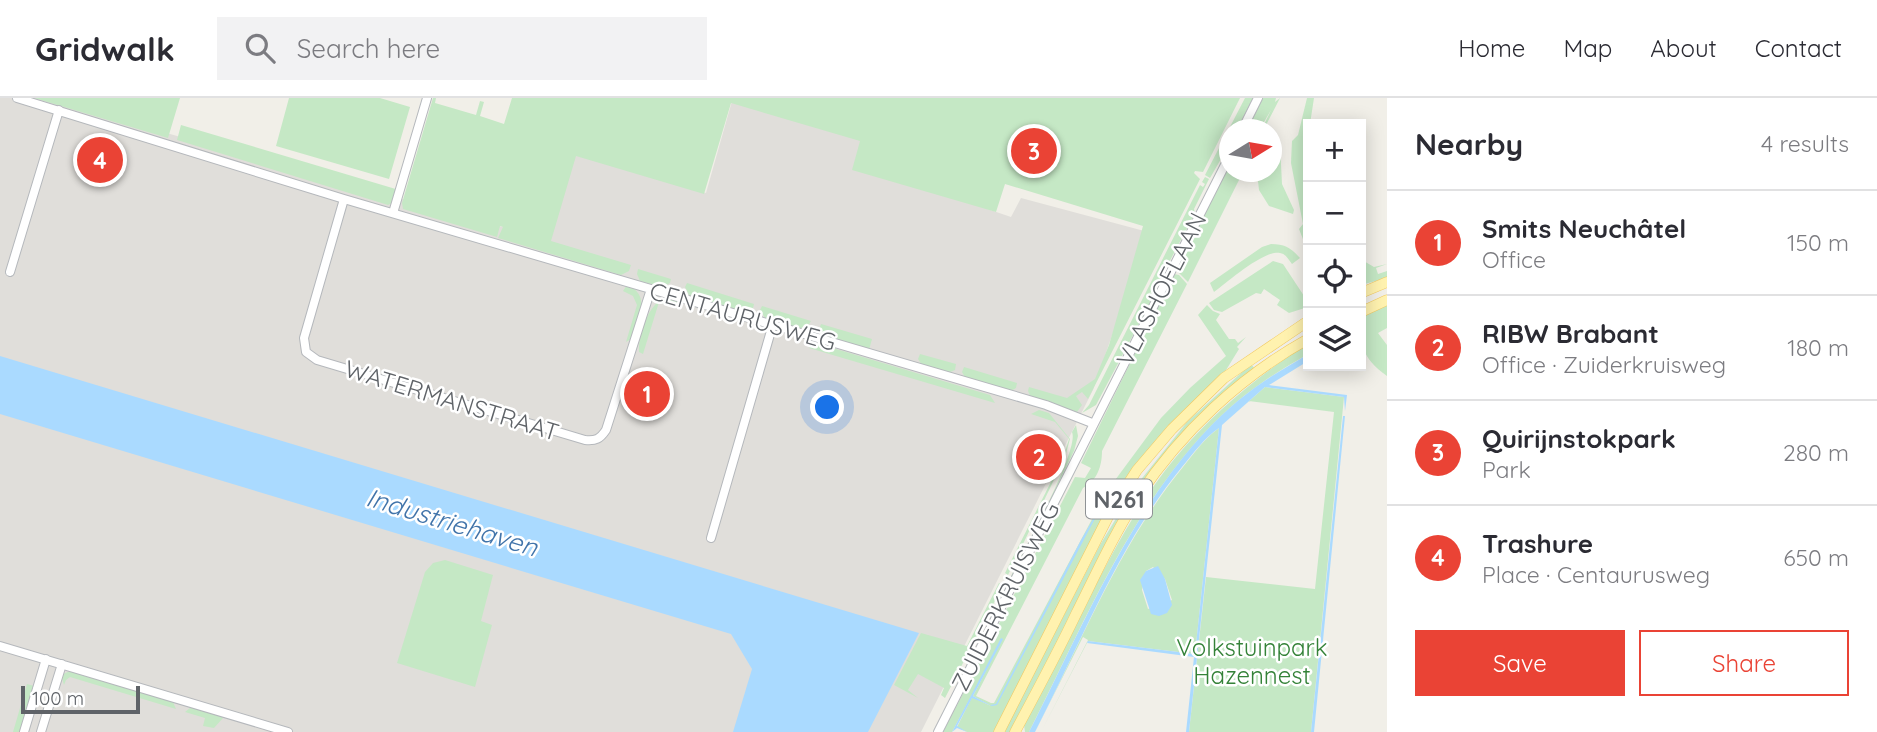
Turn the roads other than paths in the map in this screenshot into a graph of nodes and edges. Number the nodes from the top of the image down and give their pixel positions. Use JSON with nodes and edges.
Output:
{"nodes":[{"id":1,"x":17,"y":98,"type":"edge"},
{"id":2,"x":427,"y":98,"type":"edge"},
{"id":3,"x":1258,"y":98,"type":"edge"},
{"id":4,"x":59,"y":110,"type":"junction"},
{"id":5,"x":1248,"y":119,"type":"edge"},
{"id":6,"x":1219,"y":176,"type":"edge"},
{"id":7,"x":344,"y":199,"type":"junction"},
{"id":8,"x":393,"y":213,"type":"junction"},
{"id":9,"x":10,"y":272,"type":"dead end"},
{"id":10,"x":1387,"y":282,"type":"edge"},
{"id":11,"x":651,"y":289,"type":"junction"},
{"id":12,"x":1366,"y":291,"type":"edge"},
{"id":13,"x":1387,"y":300,"type":"edge"},
{"id":14,"x":1366,"y":310,"type":"edge"},
{"id":15,"x":773,"y":324,"type":"junction"},
{"id":16,"x":1303,"y":324,"type":"edge"},
{"id":17,"x":1303,"y":342,"type":"edge"},
{"id":18,"x":1092,"y":424,"type":"junction"},
{"id":19,"x":710,"y":538,"type":"dead end"},
{"id":20,"x":0,"y":646,"type":"edge"},
{"id":21,"x":46,"y":659,"type":"junction"},
{"id":22,"x":62,"y":664,"type":"junction"},
{"id":23,"x":36,"y":694,"type":"junction"},
{"id":24,"x":51,"y":698,"type":"junction"},
{"id":25,"x":24,"y":732,"type":"edge"},
{"id":26,"x":41,"y":732,"type":"edge"},
{"id":27,"x":288,"y":732,"type":"edge"},
{"id":28,"x":938,"y":732,"type":"edge"},
{"id":29,"x":999,"y":732,"type":"edge"},
{"id":30,"x":1015,"y":732,"type":"edge"}],
"edges":[{"from":1,"to":4,"type":"street","name":"CENTAURUSWEG"},
{"from":2,"to":8,"type":"street"},
{"from":3,"to":5,"type":"street"},
{"from":4,"to":7,"type":"street","name":"CENTAURUSWEG"},
{"from":4,"to":9,"type":"street"},
{"from":6,"to":18,"type":"street","name":"VLASHOFLAAN"},
{"from":7,"to":8,"type":"street","name":"CENTAURUSWEG"},
{"from":7,"to":11,"type":"street","name":"WATERMANSTRAAT"},
{"from":8,"to":11,"type":"street","name":"CENTAURUSWEG"},
{"from":10,"to":12,"type":"main road"},
{"from":11,"to":15,"type":"street","name":"CENTAURUSWEG"},
{"from":13,"to":14,"type":"main road"},
{"from":15,"to":18,"type":"street","name":"CENTAURUSWEG"},
{"from":15,"to":19,"type":"street"},
{"from":16,"to":29,"type":"main road","number":"N261"},
{"from":17,"to":30,"type":"main road","number":"N261"},
{"from":18,"to":28,"type":"street","name":"ZUIDERKRUISWEG"},
{"from":20,"to":21,"type":"street"},
{"from":21,"to":22,"type":"street"},
{"from":21,"to":23,"type":"street"},
{"from":22,"to":24,"type":"street"},
{"from":22,"to":27,"type":"street"},
{"from":23,"to":24,"type":"street"},
{"from":23,"to":25,"type":"street"},
{"from":24,"to":26,"type":"street"}]}
